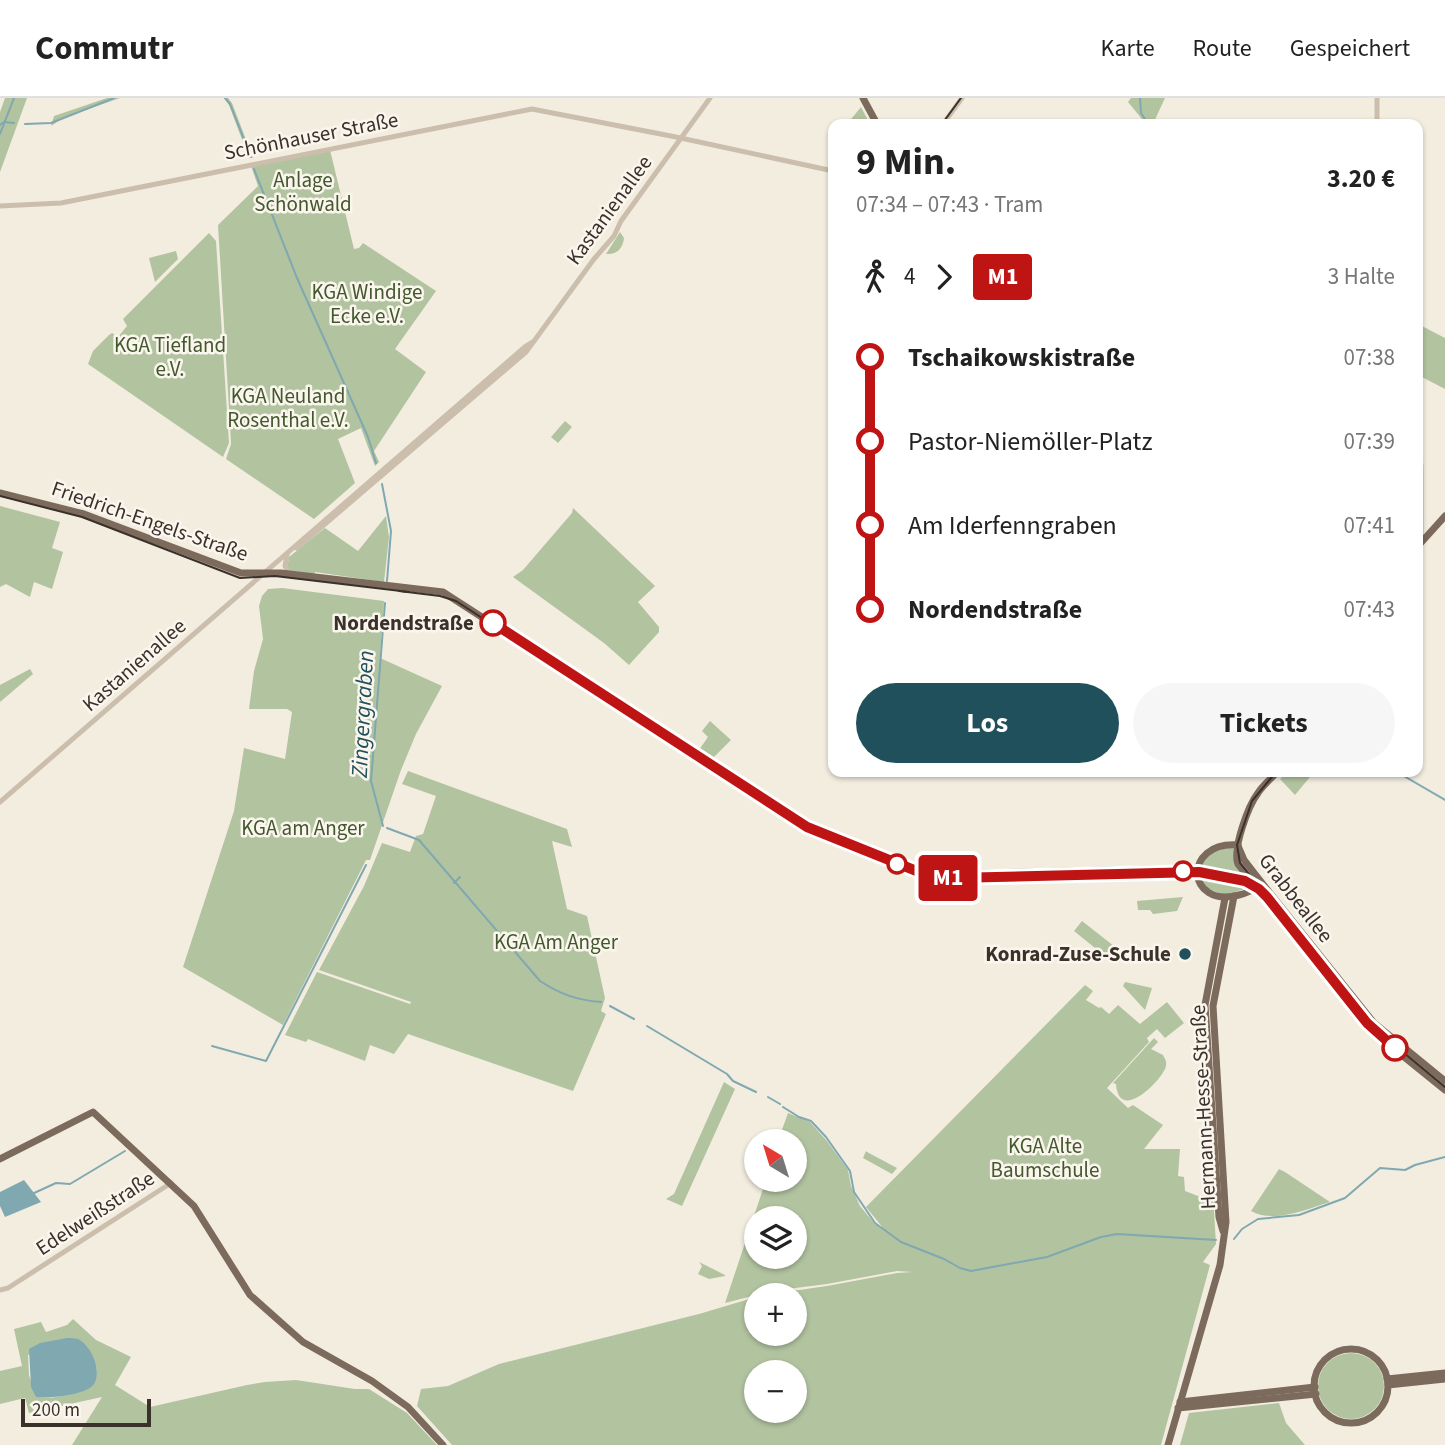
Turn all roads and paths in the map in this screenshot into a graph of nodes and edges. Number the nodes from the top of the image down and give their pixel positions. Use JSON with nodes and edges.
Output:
{"nodes":[{"id":1,"x":710,"y":98,"type":"edge"},
{"id":2,"x":863,"y":98,"type":"edge"},
{"id":3,"x":962,"y":98,"type":"edge"},
{"id":4,"x":1377,"y":98,"type":"edge"},
{"id":5,"x":874,"y":119,"type":"edge"},
{"id":6,"x":947,"y":119,"type":"edge"},
{"id":7,"x":1377,"y":119,"type":"edge"},
{"id":8,"x":681,"y":138,"type":"junction"},
{"id":9,"x":828,"y":171,"type":"edge"},
{"id":10,"x":0,"y":206,"type":"edge"},
{"id":11,"x":0,"y":493,"type":"edge"},
{"id":12,"x":1445,"y":516,"type":"edge"},
{"id":13,"x":1424,"y":538,"type":"edge"},
{"id":14,"x":288,"y":554,"type":"junction"},
{"id":15,"x":265,"y":574,"type":"junction"},
{"id":16,"x":291,"y":575,"type":"junction"},
{"id":17,"x":1273,"y":777,"type":"edge"},
{"id":18,"x":0,"y":802,"type":"edge"},
{"id":19,"x":1238,"y":845,"type":"junction"},
{"id":20,"x":1197,"y":872,"type":"junction"},
{"id":21,"x":1259,"y":886,"type":"junction"},
{"id":22,"x":1234,"y":896,"type":"junction"},
{"id":23,"x":1225,"y":898,"type":"junction"},
{"id":24,"x":1445,"y":1081,"type":"edge"},
{"id":25,"x":1445,"y":1090,"type":"edge"},
{"id":26,"x":0,"y":1158,"type":"edge"},
{"id":27,"x":170,"y":1183,"type":"junction"},
{"id":28,"x":1224,"y":1233,"type":"junction"},
{"id":29,"x":0,"y":1290,"type":"edge"},
{"id":30,"x":1445,"y":1373,"type":"edge"},
{"id":31,"x":1445,"y":1379,"type":"edge"},
{"id":32,"x":1387,"y":1382,"type":"junction"},
{"id":33,"x":1315,"y":1390,"type":"junction"},
{"id":34,"x":1179,"y":1405,"type":"junction"},
{"id":35,"x":443,"y":1445,"type":"edge"},
{"id":36,"x":1168,"y":1445,"type":"edge"}],
"edges":[{"from":1,"to":8,"type":"street","name":"Kastanienallee"},
{"from":2,"to":5,"type":"main road"},
{"from":3,"to":6,"type":"street"},
{"from":4,"to":7,"type":"street"},
{"from":8,"to":9,"type":"street","name":"Schönhauser Straße"},
{"from":8,"to":10,"type":"street","name":"Schönhauser Straße"},
{"from":8,"to":14,"type":"street","name":"Kastanienallee"},
{"from":11,"to":15,"type":"main road","name":"Friedrich-Engels-Straße"},
{"from":12,"to":13,"type":"main road"},
{"from":14,"to":15,"type":"street","name":"Kastanienallee"},
{"from":14,"to":16,"type":"street"},
{"from":15,"to":16,"type":"main road","name":"Friedrich-Engels-Straße"},
{"from":15,"to":18,"type":"street","name":"Kastanienallee"},
{"from":16,"to":20,"type":"main road","name":"Friedrich-Engels-Straße"},
{"from":17,"to":19,"type":"main road"},
{"from":19,"to":20,"type":"main road"},
{"from":19,"to":21,"type":"main road","name":"Grabbeallee"},
{"from":20,"to":23,"type":"main road"},
{"from":21,"to":22,"type":"main road"},
{"from":21,"to":24,"type":"main road","name":"Grabbeallee"},
{"from":21,"to":25,"type":"main road","name":"Grabbeallee"},
{"from":22,"to":23,"type":"main road"},
{"from":22,"to":28,"type":"main road","name":"Hermann-Hesse-Straße"},
{"from":23,"to":28,"type":"main road","name":"Hermann-Hesse-Straße"},
{"from":26,"to":27,"type":"main road"},
{"from":27,"to":29,"type":"street","name":"Edelweißstraße"},
{"from":27,"to":35,"type":"main road"},
{"from":28,"to":34,"type":"main road","name":"Hermann-Hesse-Straße"},
{"from":30,"to":32,"type":"main road"},
{"from":31,"to":32,"type":"main road"},
{"from":32,"to":33,"type":"main road"},
{"from":32,"to":33,"type":"main road"},
{"from":33,"to":34,"type":"main road"},
{"from":34,"to":36,"type":"main road","name":"Hermann-Hesse-Straße"}]}
